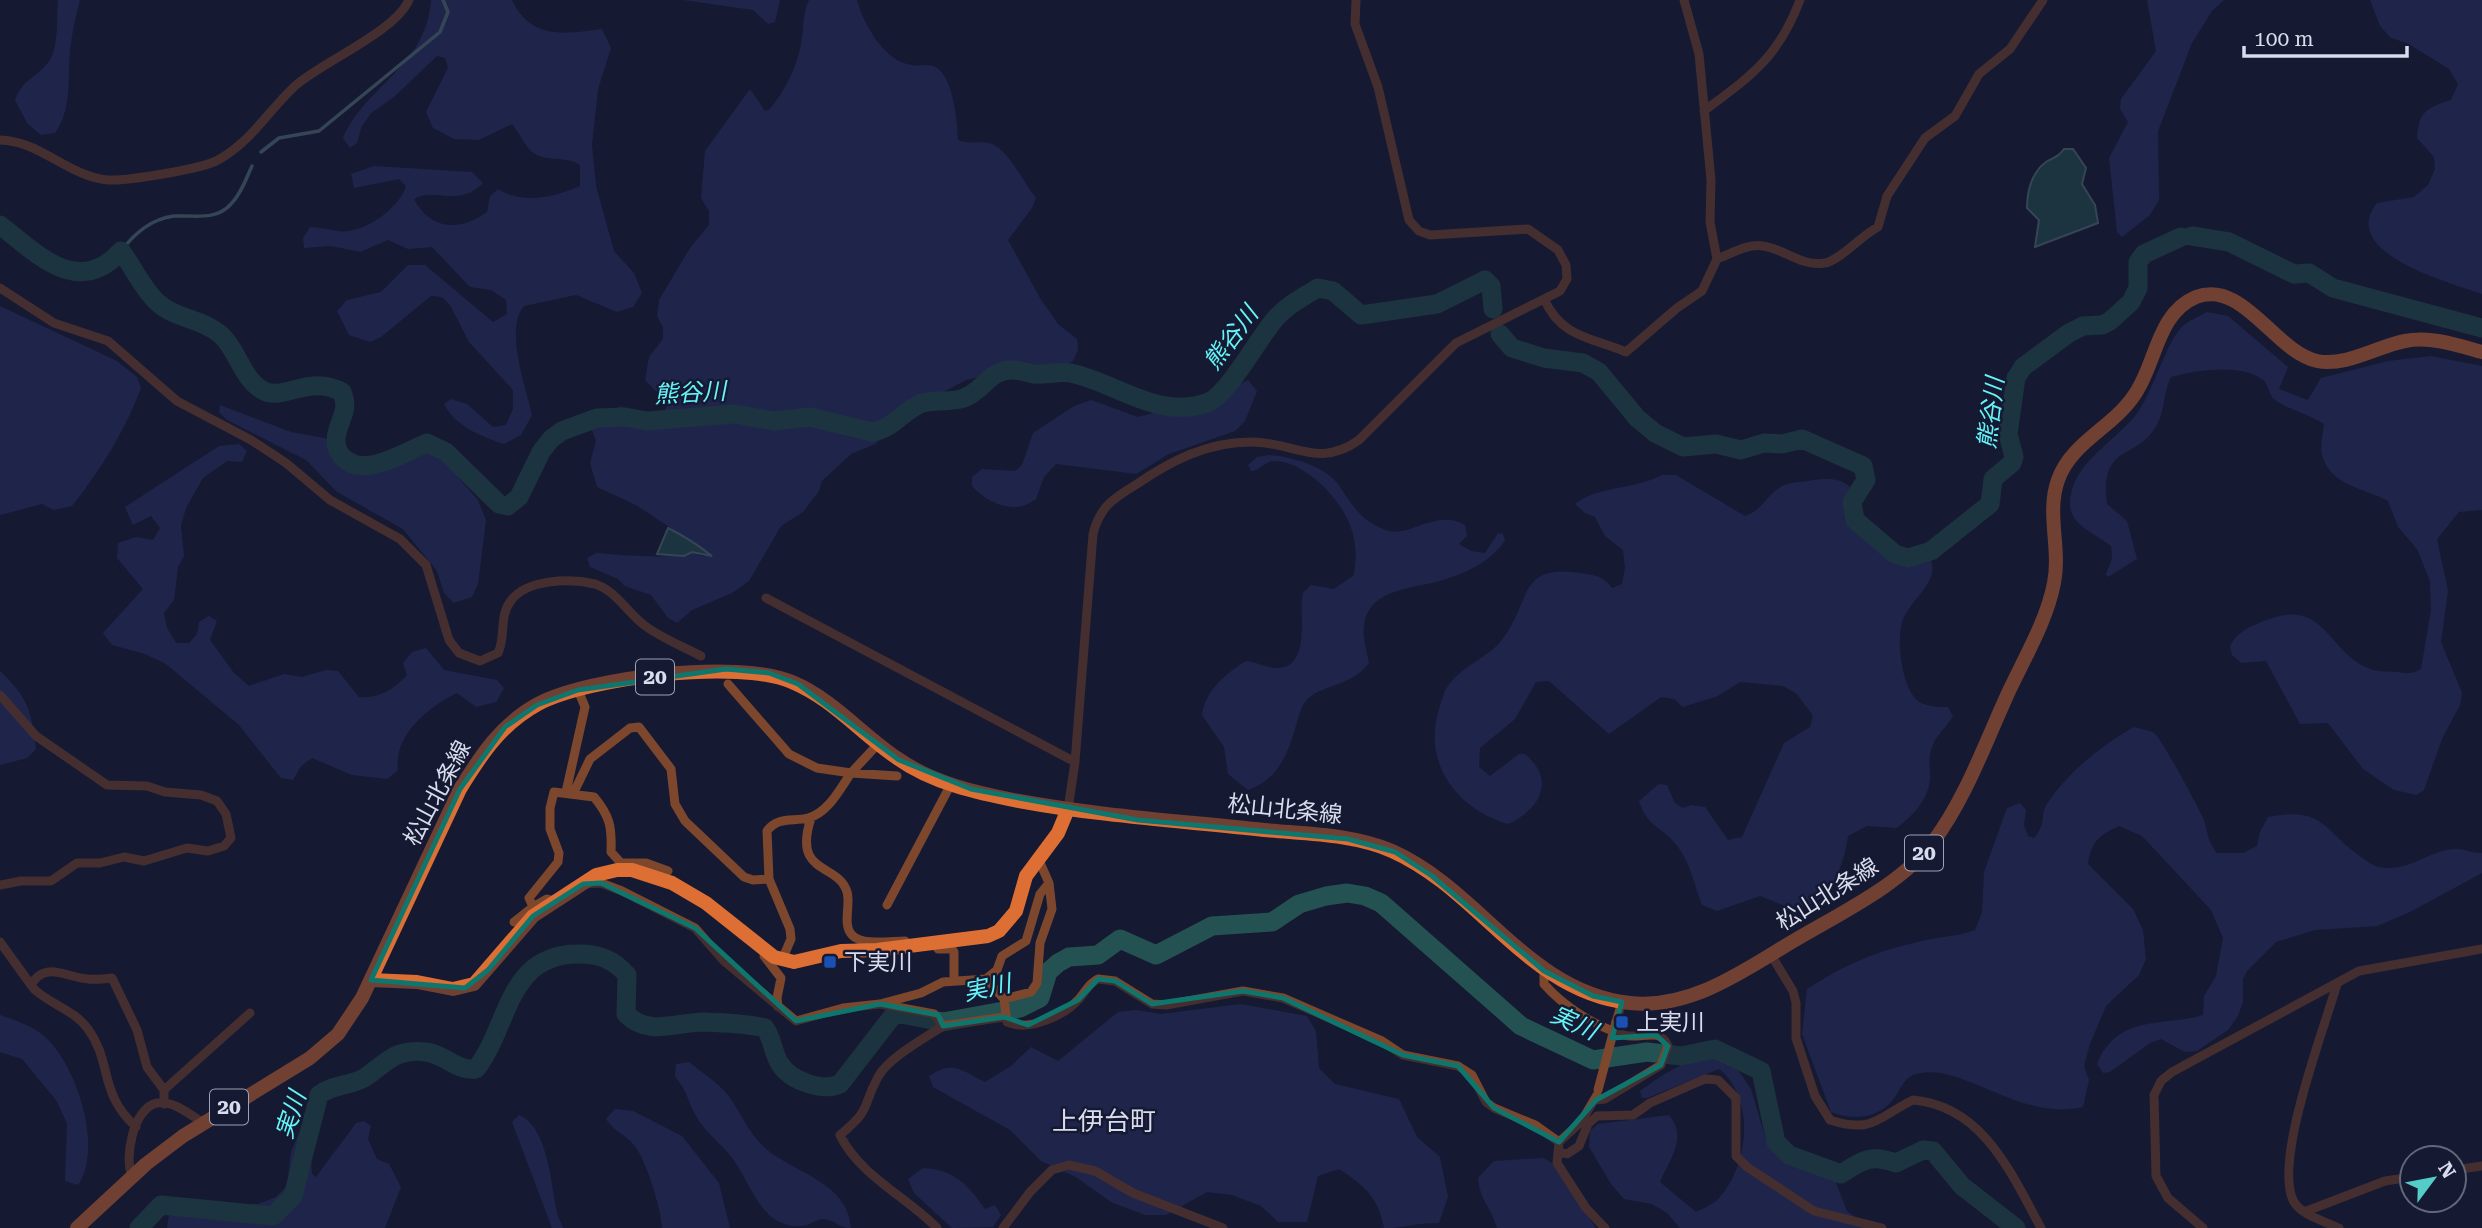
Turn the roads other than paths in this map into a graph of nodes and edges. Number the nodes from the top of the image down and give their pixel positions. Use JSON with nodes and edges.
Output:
{"nodes":[{"id":1,"x":409,"y":0,"type":"edge"},
{"id":2,"x":1356,"y":0,"type":"edge"},
{"id":3,"x":1684,"y":0,"type":"edge"},
{"id":4,"x":1800,"y":0,"type":"edge"},
{"id":5,"x":2043,"y":0,"type":"edge"},
{"id":6,"x":1704,"y":110,"type":"junction"},
{"id":7,"x":0,"y":140,"type":"edge"},
{"id":8,"x":1717,"y":259,"type":"junction"},
{"id":9,"x":0,"y":288,"type":"edge"},
{"id":10,"x":1544,"y":299,"type":"junction"},
{"id":11,"x":2482,"y":352,"type":"edge"},
{"id":12,"x":766,"y":598,"type":"dead end"},
{"id":13,"x":701,"y":656,"type":"dead end"},
{"id":14,"x":728,"y":684,"type":"dead end"},
{"id":15,"x":578,"y":690,"type":"junction"},
{"id":16,"x":0,"y":695,"type":"edge"},
{"id":17,"x":878,"y":744,"type":"junction"},
{"id":18,"x":1074,"y":762,"type":"junction"},
{"id":19,"x":851,"y":773,"type":"junction"},
{"id":20,"x":897,"y":776,"type":"dead end"},
{"id":21,"x":951,"y":784,"type":"junction"},
{"id":22,"x":569,"y":793,"type":"junction"},
{"id":23,"x":1068,"y":809,"type":"junction"},
{"id":24,"x":811,"y":818,"type":"junction"},
{"id":25,"x":1038,"y":858,"type":"junction"},
{"id":26,"x":632,"y":867,"type":"junction"},
{"id":27,"x":668,"y":871,"type":"dead end"},
{"id":28,"x":769,"y":879,"type":"junction"},
{"id":29,"x":1049,"y":883,"type":"junction"},
{"id":30,"x":583,"y":884,"type":"junction"},
{"id":31,"x":0,"y":885,"type":"edge"},
{"id":32,"x":555,"y":901,"type":"junction"},
{"id":33,"x":887,"y":905,"type":"dead end"},
{"id":34,"x":533,"y":907,"type":"junction"},
{"id":35,"x":514,"y":922,"type":"dead end"},
{"id":36,"x":0,"y":942,"type":"edge"},
{"id":37,"x":938,"y":943,"type":"junction"},
{"id":38,"x":917,"y":945,"type":"junction"},
{"id":39,"x":763,"y":949,"type":"junction"},
{"id":40,"x":2482,"y":949,"type":"edge"},
{"id":41,"x":1771,"y":955,"type":"junction"},
{"id":42,"x":782,"y":960,"type":"junction"},
{"id":43,"x":1544,"y":971,"type":"junction"},
{"id":44,"x":986,"y":979,"type":"junction"},
{"id":45,"x":371,"y":980,"type":"junction"},
{"id":46,"x":954,"y":980,"type":"junction"},
{"id":47,"x":2337,"y":984,"type":"junction"},
{"id":48,"x":31,"y":985,"type":"junction"},
{"id":49,"x":1004,"y":1000,"type":"junction"},
{"id":50,"x":1622,"y":1002,"type":"junction"},
{"id":51,"x":880,"y":1004,"type":"junction"},
{"id":52,"x":778,"y":1007,"type":"junction"},
{"id":53,"x":250,"y":1013,"type":"dead end"},
{"id":54,"x":1004,"y":1015,"type":"junction"},
{"id":55,"x":942,"y":1022,"type":"junction"},
{"id":56,"x":164,"y":1090,"type":"junction"},
{"id":57,"x":1597,"y":1095,"type":"junction"},
{"id":58,"x":164,"y":1104,"type":"junction"},
{"id":59,"x":203,"y":1123,"type":"junction"},
{"id":60,"x":136,"y":1127,"type":"junction"},
{"id":61,"x":1559,"y":1147,"type":"junction"},
{"id":62,"x":132,"y":1176,"type":"junction"},
{"id":63,"x":2398,"y":1179,"type":"edge"},
{"id":64,"x":2304,"y":1212,"type":"junction"},
{"id":65,"x":77,"y":1228,"type":"edge"},
{"id":66,"x":937,"y":1228,"type":"edge"},
{"id":67,"x":1003,"y":1228,"type":"edge"},
{"id":68,"x":1223,"y":1228,"type":"edge"},
{"id":69,"x":1605,"y":1228,"type":"edge"},
{"id":70,"x":1882,"y":1228,"type":"edge"},
{"id":71,"x":2041,"y":1228,"type":"edge"},
{"id":72,"x":2203,"y":1228,"type":"edge"},
{"id":73,"x":2339,"y":1228,"type":"edge"}],
"edges":[{"from":1,"to":7,"type":"street"},
{"from":2,"to":10,"type":"street"},
{"from":3,"to":6,"type":"street"},
{"from":4,"to":6,"type":"street"},
{"from":5,"to":8,"type":"street"},
{"from":6,"to":8,"type":"street"},
{"from":8,"to":10,"type":"street"},
{"from":9,"to":13,"type":"street"},
{"from":10,"to":18,"type":"street"},
{"from":11,"to":41,"type":"main road","name":"松山北条線","number":"20"},
{"from":12,"to":18,"type":"street"},
{"from":14,"to":19,"type":"street"},
{"from":15,"to":17,"type":"main road","name":"松山北条線","number":"20"},
{"from":15,"to":22,"type":"street"},
{"from":15,"to":45,"type":"main road","name":"松山北条線","number":"20"},
{"from":16,"to":31,"type":"street"},
{"from":17,"to":19,"type":"street"},
{"from":17,"to":21,"type":"main road","name":"松山北条線","number":"20"},
{"from":18,"to":23,"type":"street"},
{"from":19,"to":20,"type":"street"},
{"from":19,"to":24,"type":"street"},
{"from":21,"to":23,"type":"main road","name":"松山北条線","number":"20"},
{"from":21,"to":33,"type":"street"},
{"from":22,"to":26,"type":"street"},
{"from":22,"to":28,"type":"street"},
{"from":22,"to":34,"type":"street"},
{"from":23,"to":25,"type":"main road"},
{"from":23,"to":43,"type":"main road","name":"松山北条線","number":"20"},
{"from":24,"to":28,"type":"street"},
{"from":24,"to":38,"type":"street"},
{"from":25,"to":29,"type":"street"},
{"from":25,"to":37,"type":"main road"},
{"from":26,"to":27,"type":"street"},
{"from":26,"to":30,"type":"main road"},
{"from":26,"to":39,"type":"main road"},
{"from":28,"to":42,"type":"street"},
{"from":29,"to":44,"type":"street"},
{"from":29,"to":49,"type":"street"},
{"from":30,"to":32,"type":"main road"},
{"from":30,"to":52,"type":"street"},
{"from":32,"to":34,"type":"street"},
{"from":32,"to":45,"type":"main road"},
{"from":34,"to":35,"type":"street"},
{"from":36,"to":48,"type":"street"},
{"from":37,"to":38,"type":"main road"},
{"from":37,"to":46,"type":"street"},
{"from":38,"to":42,"type":"main road"},
{"from":39,"to":42,"type":"main road"},
{"from":39,"to":52,"type":"street"},
{"from":40,"to":47,"type":"street"},
{"from":41,"to":50,"type":"main road","name":"松山北条線","number":"20"},
{"from":41,"to":71,"type":"street"},
{"from":43,"to":50,"type":"main road","name":"松山北条線","number":"20"},
{"from":43,"to":57,"type":"street"},
{"from":44,"to":46,"type":"street"},
{"from":44,"to":49,"type":"street"},
{"from":45,"to":59,"type":"main road","name":"松山北条線","number":"20"},
{"from":46,"to":51,"type":"street"},
{"from":47,"to":64,"type":"street"},
{"from":47,"to":72,"type":"street"},
{"from":48,"to":56,"type":"street"},
{"from":48,"to":60,"type":"street"},
{"from":49,"to":54,"type":"street"},
{"from":50,"to":57,"type":"street","bridge":true},
{"from":51,"to":52,"type":"street"},
{"from":51,"to":55,"type":"street"},
{"from":53,"to":56,"type":"street"},
{"from":54,"to":55,"type":"street"},
{"from":54,"to":61,"type":"street"},
{"from":55,"to":66,"type":"street"},
{"from":56,"to":58,"type":"street"},
{"from":57,"to":61,"type":"street"},
{"from":58,"to":59,"type":"street"},
{"from":58,"to":60,"type":"street"},
{"from":59,"to":62,"type":"main road","name":"松山北条線","number":"20"},
{"from":60,"to":62,"type":"street"},
{"from":61,"to":69,"type":"street"},
{"from":61,"to":70,"type":"street"},
{"from":62,"to":65,"type":"main road","name":"松山北条線","number":"20"},
{"from":63,"to":64,"type":"street"},
{"from":64,"to":73,"type":"street"},
{"from":67,"to":68,"type":"street"}]}
